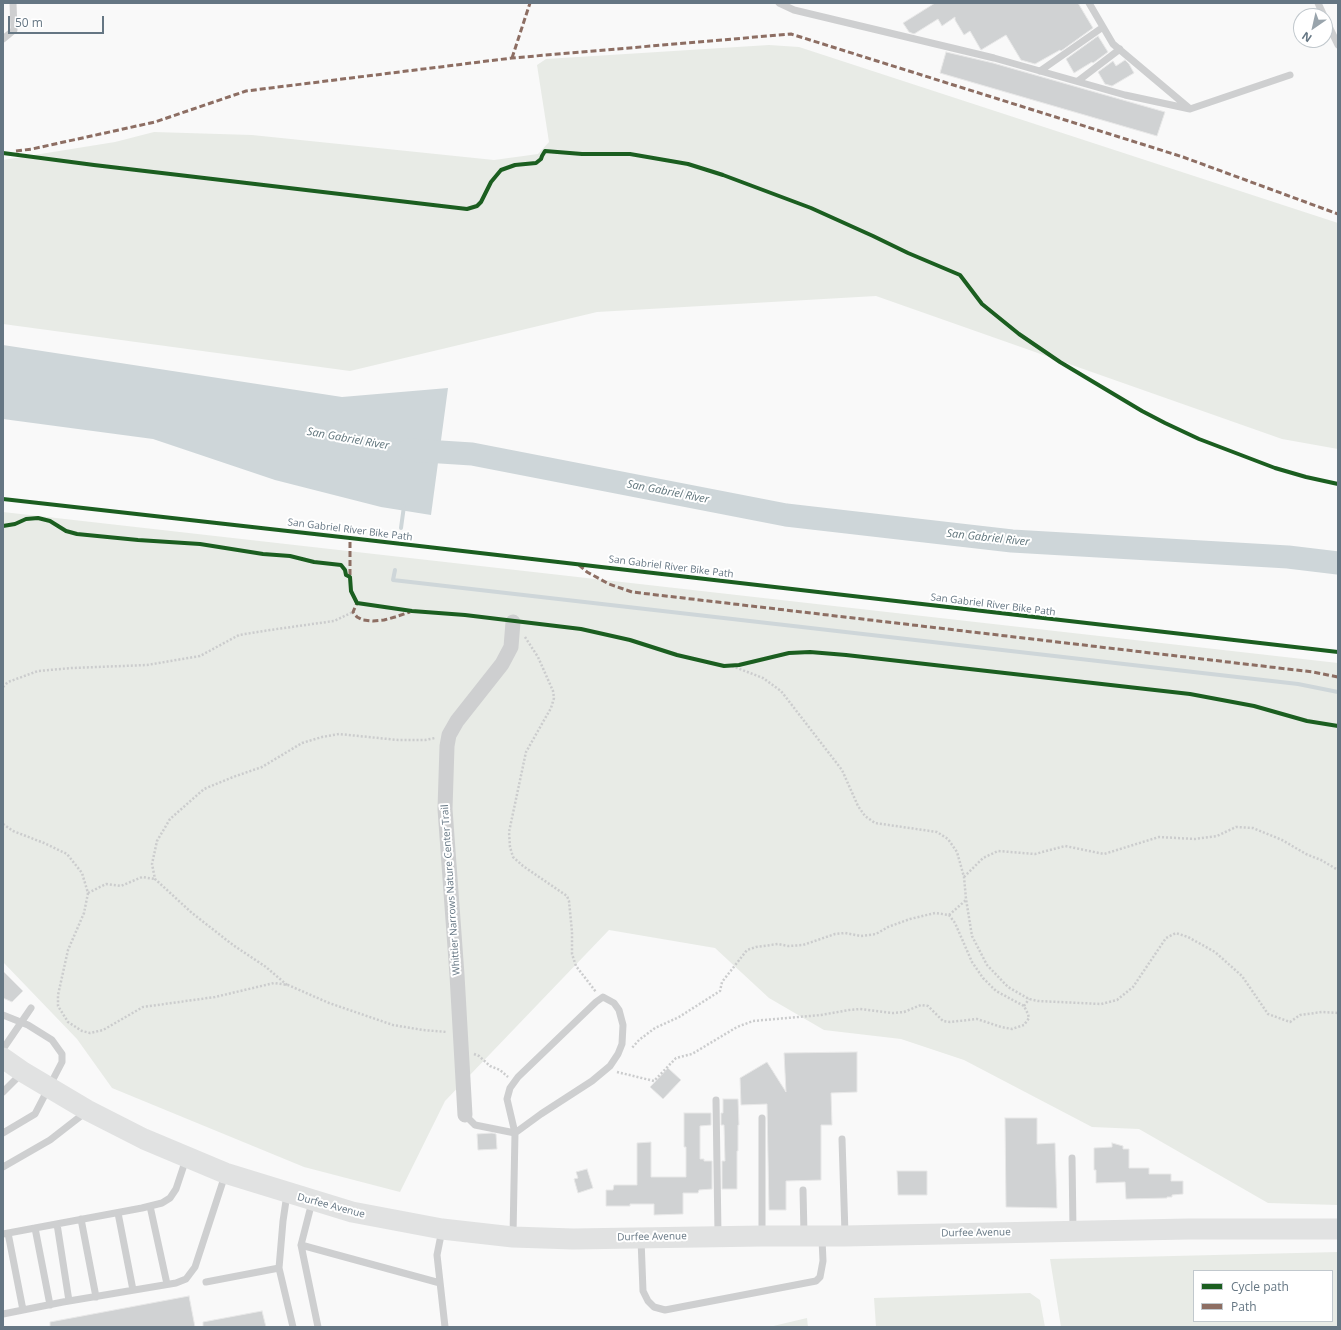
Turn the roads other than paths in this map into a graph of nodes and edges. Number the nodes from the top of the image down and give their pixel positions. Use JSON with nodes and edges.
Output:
{"nodes":[{"id":1,"x":13,"y":3,"type":"edge"},
{"id":2,"x":779,"y":3,"type":"edge"},
{"id":3,"x":1089,"y":3,"type":"edge"},
{"id":4,"x":1103,"y":27,"type":"junction"},
{"id":5,"x":1333,"y":34,"type":"edge"},
{"id":6,"x":3,"y":39,"type":"edge"},
{"id":7,"x":1338,"y":45,"type":"edge"},
{"id":8,"x":1120,"y":50,"type":"junction"},
{"id":9,"x":1040,"y":71,"type":"junction"},
{"id":10,"x":1290,"y":75,"type":"dead end"},
{"id":11,"x":1078,"y":82,"type":"junction"},
{"id":12,"x":1190,"y":109,"type":"junction"},
{"id":13,"x":513,"y":622,"type":"road end"},
{"id":14,"x":31,"y":1008,"type":"dead end"},
{"id":15,"x":3,"y":1015,"type":"edge"},
{"id":16,"x":21,"y":1022,"type":"junction"},
{"id":17,"x":3,"y":1048,"type":"edge"},
{"id":18,"x":3,"y":1058,"type":"edge"},
{"id":19,"x":23,"y":1072,"type":"junction"},
{"id":20,"x":50,"y":1088,"type":"junction"},
{"id":21,"x":3,"y":1092,"type":"edge"},
{"id":22,"x":716,"y":1100,"type":"dead end"},
{"id":23,"x":87,"y":1110,"type":"junction"},
{"id":24,"x":465,"y":1115,"type":"joint"},
{"id":25,"x":762,"y":1118,"type":"dead end"},
{"id":26,"x":3,"y":1134,"type":"edge"},
{"id":27,"x":515,"y":1134,"type":"junction"},
{"id":28,"x":842,"y":1140,"type":"dead end"},
{"id":29,"x":186,"y":1158,"type":"junction"},
{"id":30,"x":1072,"y":1158,"type":"dead end"},
{"id":31,"x":3,"y":1167,"type":"edge"},
{"id":32,"x":225,"y":1173,"type":"junction"},
{"id":33,"x":803,"y":1190,"type":"dead end"},
{"id":34,"x":287,"y":1194,"type":"junction"},
{"id":35,"x":312,"y":1201,"type":"junction"},
{"id":36,"x":150,"y":1206,"type":"junction"},
{"id":37,"x":118,"y":1213,"type":"junction"},
{"id":38,"x":81,"y":1220,"type":"junction"},
{"id":39,"x":57,"y":1224,"type":"junction"},
{"id":40,"x":35,"y":1228,"type":"junction"},
{"id":41,"x":442,"y":1229,"type":"junction"},
{"id":42,"x":1338,"y":1229,"type":"edge"},
{"id":43,"x":1073,"y":1231,"type":"junction"},
{"id":44,"x":5,"y":1233,"type":"edge"},
{"id":45,"x":718,"y":1236,"type":"junction"},
{"id":46,"x":762,"y":1236,"type":"junction"},
{"id":47,"x":813,"y":1236,"type":"junction"},
{"id":48,"x":845,"y":1236,"type":"junction"},
{"id":49,"x":513,"y":1237,"type":"junction"},
{"id":50,"x":641,"y":1238,"type":"junction"},
{"id":51,"x":301,"y":1245,"type":"junction"},
{"id":52,"x":279,"y":1268,"type":"junction"},
{"id":53,"x":206,"y":1282,"type":"dead end"},
{"id":54,"x":440,"y":1283,"type":"junction"},
{"id":55,"x":167,"y":1284,"type":"junction"},
{"id":56,"x":133,"y":1290,"type":"junction"},
{"id":57,"x":96,"y":1297,"type":"junction"},
{"id":58,"x":69,"y":1301,"type":"junction"},
{"id":59,"x":50,"y":1305,"type":"junction"},
{"id":60,"x":23,"y":1310,"type":"junction"},
{"id":61,"x":3,"y":1314,"type":"edge"},
{"id":62,"x":293,"y":1327,"type":"edge"},
{"id":63,"x":318,"y":1327,"type":"edge"},
{"id":64,"x":445,"y":1327,"type":"edge"}],
"edges":[{"from":1,"to":6,"type":"lane"},
{"from":2,"to":9,"type":"lane"},
{"from":3,"to":4,"type":"lane"},
{"from":4,"to":8,"type":"lane"},
{"from":4,"to":9,"type":"lane"},
{"from":5,"to":7,"type":"lane"},
{"from":8,"to":11,"type":"lane"},
{"from":8,"to":12,"type":"lane"},
{"from":9,"to":11,"type":"lane"},
{"from":10,"to":12,"type":"lane"},
{"from":11,"to":12,"type":"lane"},
{"from":13,"to":24,"type":"street","name":"Whittier Narrows Nature Center Trail"},
{"from":14,"to":16,"type":"lane"},
{"from":15,"to":16,"type":"lane"},
{"from":16,"to":17,"type":"lane"},
{"from":16,"to":20,"type":"lane"},
{"from":18,"to":19,"type":"main road","name":"Durfee Avenue"},
{"from":19,"to":20,"type":"main road","name":"Durfee Avenue"},
{"from":19,"to":21,"type":"lane"},
{"from":20,"to":23,"type":"main road","name":"Durfee Avenue"},
{"from":20,"to":26,"type":"lane"},
{"from":22,"to":45,"type":"lane"},
{"from":23,"to":29,"type":"main road","name":"Durfee Avenue"},
{"from":23,"to":31,"type":"lane"},
{"from":24,"to":27,"type":"lane"},
{"from":25,"to":46,"type":"lane"},
{"from":27,"to":27,"type":"lane"},
{"from":27,"to":49,"type":"lane"},
{"from":28,"to":48,"type":"lane"},
{"from":29,"to":32,"type":"main road","name":"Durfee Avenue"},
{"from":29,"to":36,"type":"lane"},
{"from":30,"to":43,"type":"lane"},
{"from":32,"to":34,"type":"main road","name":"Durfee Avenue"},
{"from":32,"to":55,"type":"lane"},
{"from":33,"to":47,"type":"lane"},
{"from":34,"to":35,"type":"main road","name":"Durfee Avenue"},
{"from":34,"to":52,"type":"lane"},
{"from":35,"to":41,"type":"main road","name":"Durfee Avenue"},
{"from":35,"to":51,"type":"lane"},
{"from":36,"to":37,"type":"lane"},
{"from":36,"to":55,"type":"lane"},
{"from":37,"to":38,"type":"lane"},
{"from":37,"to":56,"type":"lane"},
{"from":38,"to":39,"type":"lane"},
{"from":38,"to":57,"type":"lane"},
{"from":39,"to":40,"type":"lane"},
{"from":39,"to":58,"type":"lane"},
{"from":40,"to":44,"type":"lane"},
{"from":40,"to":59,"type":"lane"},
{"from":41,"to":49,"type":"main road","name":"Durfee Avenue"},
{"from":41,"to":54,"type":"lane"},
{"from":42,"to":43,"type":"main road","name":"Durfee Avenue"},
{"from":43,"to":48,"type":"main road","name":"Durfee Avenue"},
{"from":44,"to":60,"type":"lane"},
{"from":45,"to":46,"type":"main road","name":"Durfee Avenue"},
{"from":45,"to":50,"type":"main road","name":"Durfee Avenue"},
{"from":46,"to":47,"type":"main road","name":"Durfee Avenue"},
{"from":47,"to":48,"type":"main road","name":"Durfee Avenue"},
{"from":47,"to":50,"type":"lane"},
{"from":49,"to":50,"type":"main road","name":"Durfee Avenue"},
{"from":51,"to":54,"type":"lane"},
{"from":51,"to":63,"type":"lane"},
{"from":52,"to":53,"type":"lane"},
{"from":52,"to":62,"type":"lane"},
{"from":54,"to":64,"type":"lane"},
{"from":55,"to":56,"type":"lane"},
{"from":56,"to":57,"type":"lane"},
{"from":57,"to":58,"type":"lane"},
{"from":58,"to":59,"type":"lane"},
{"from":59,"to":60,"type":"lane"},
{"from":60,"to":61,"type":"lane"}]}
